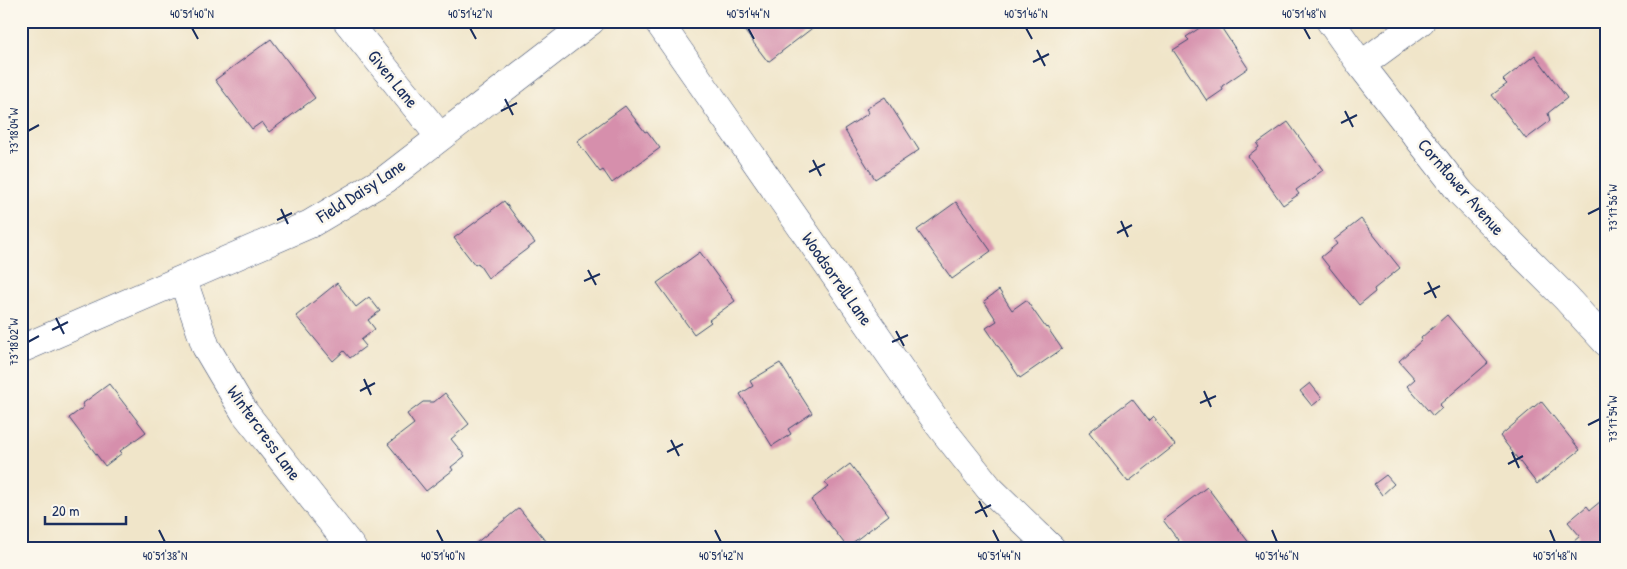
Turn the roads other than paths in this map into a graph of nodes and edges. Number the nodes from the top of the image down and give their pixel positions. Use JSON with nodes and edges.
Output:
{"nodes":[{"id":1,"x":347,"y":21,"type":"edge"},
{"id":2,"x":591,"y":21,"type":"edge"},
{"id":3,"x":658,"y":21,"type":"edge"},
{"id":4,"x":1330,"y":21,"type":"edge"},
{"id":5,"x":1421,"y":21,"type":"edge"},
{"id":6,"x":1361,"y":65,"type":"junction"},
{"id":7,"x":440,"y":137,"type":"junction"},
{"id":8,"x":183,"y":280,"type":"junction"},
{"id":9,"x":1606,"y":342,"type":"edge"},
{"id":10,"x":21,"y":349,"type":"edge"},
{"id":11,"x":352,"y":548,"type":"edge"},
{"id":12,"x":1051,"y":548,"type":"edge"}],
"edges":[{"from":1,"to":7,"type":"street","name":"Given Lane"},
{"from":2,"to":7,"type":"street","name":"Field Daisy Lane"},
{"from":3,"to":12,"type":"street","name":"Woodsorrell Lane"},
{"from":4,"to":6,"type":"street","name":"Cornflower Avenue"},
{"from":5,"to":6,"type":"street"},
{"from":6,"to":9,"type":"street","name":"Cornflower Avenue"},
{"from":7,"to":8,"type":"street","name":"Field Daisy Lane"},
{"from":8,"to":10,"type":"street","name":"Field Daisy Lane"},
{"from":8,"to":11,"type":"street","name":"Wintercress Lane"}]}
